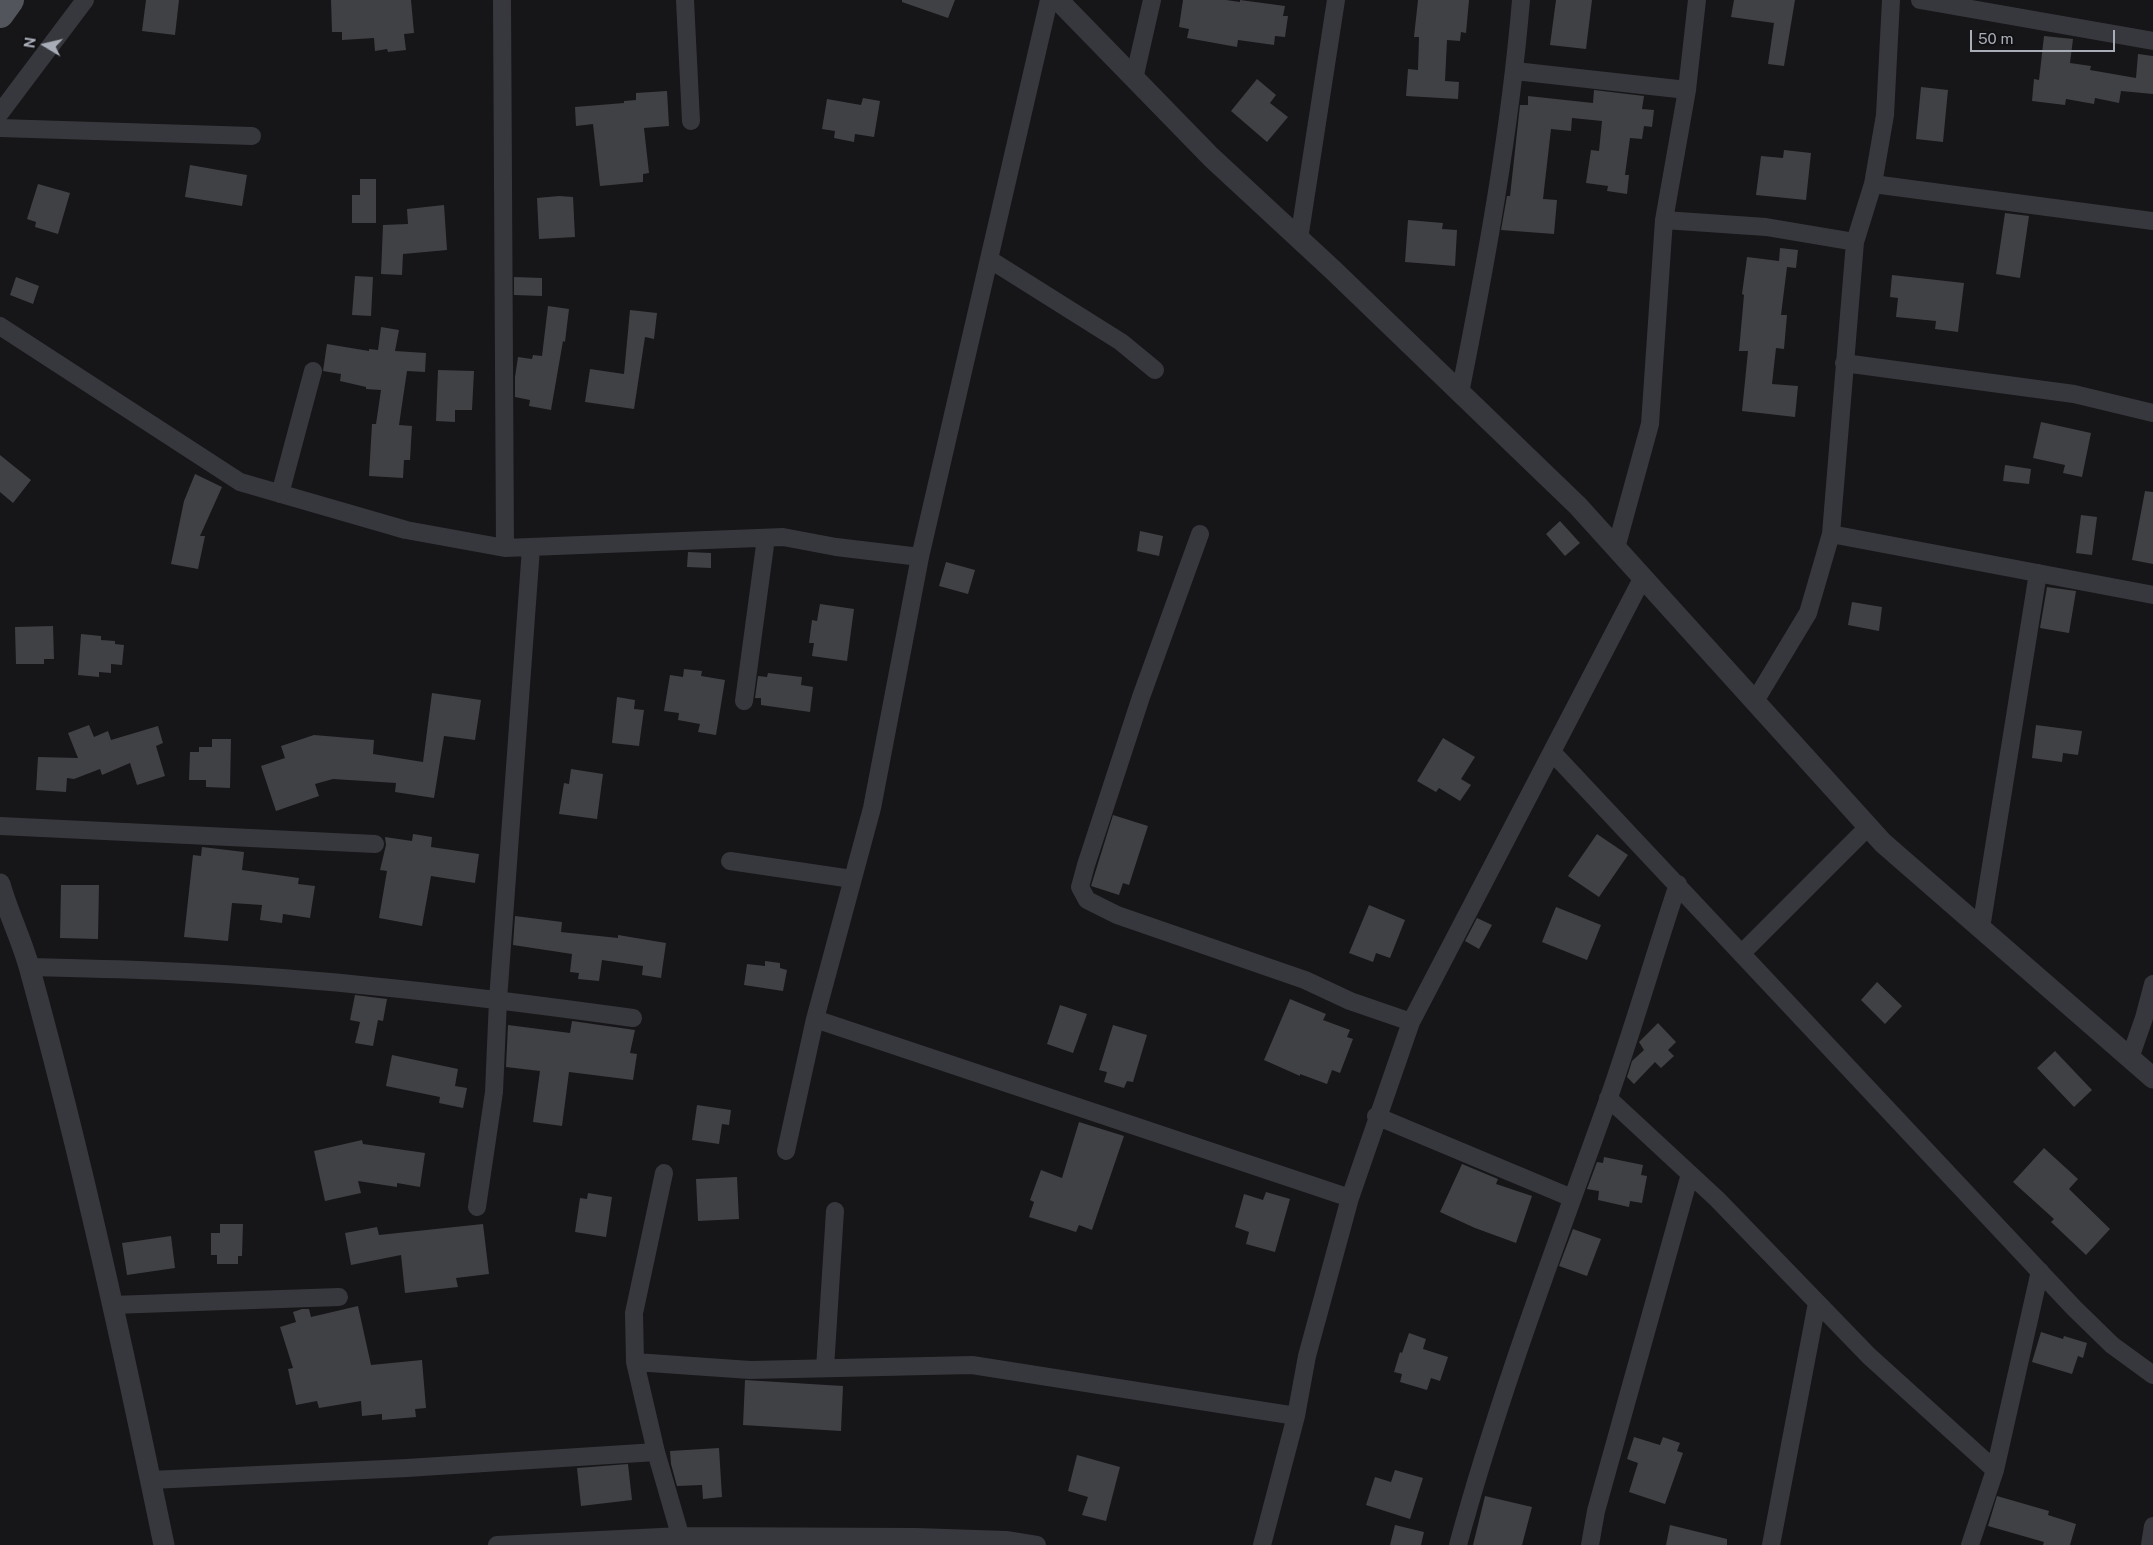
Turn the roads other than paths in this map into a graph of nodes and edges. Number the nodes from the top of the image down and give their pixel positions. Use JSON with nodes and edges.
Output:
{"nodes":[{"id":1,"x":10,"y":0,"type":"edge"},
{"id":2,"x":85,"y":0,"type":"edge"},
{"id":3,"x":502,"y":0,"type":"edge"},
{"id":4,"x":684,"y":0,"type":"edge"},
{"id":5,"x":1050,"y":0,"type":"edge"},
{"id":6,"x":1058,"y":0,"type":"edge"},
{"id":7,"x":1152,"y":0,"type":"edge"},
{"id":8,"x":1336,"y":0,"type":"edge"},
{"id":9,"x":1521,"y":0,"type":"edge"},
{"id":10,"x":1697,"y":0,"type":"edge"},
{"id":11,"x":1891,"y":0,"type":"edge"},
{"id":12,"x":1920,"y":0,"type":"edge"},
{"id":13,"x":0,"y":14,"type":"edge"},
{"id":14,"x":2153,"y":41,"type":"edge"},
{"id":15,"x":1515,"y":71,"type":"junction"},
{"id":16,"x":1134,"y":79,"type":"junction"},
{"id":17,"x":1687,"y":90,"type":"junction"},
{"id":18,"x":0,"y":113,"type":"edge"},
{"id":19,"x":691,"y":121,"type":"dead end"},
{"id":20,"x":0,"y":128,"type":"edge"},
{"id":21,"x":252,"y":136,"type":"dead end"},
{"id":22,"x":1873,"y":184,"type":"junction"},
{"id":23,"x":1664,"y":220,"type":"junction"},
{"id":24,"x":2153,"y":221,"type":"edge"},
{"id":25,"x":1299,"y":239,"type":"junction"},
{"id":26,"x":1855,"y":242,"type":"junction"},
{"id":27,"x":989,"y":259,"type":"junction"},
{"id":28,"x":0,"y":326,"type":"edge"},
{"id":29,"x":1844,"y":363,"type":"junction"},
{"id":30,"x":1155,"y":370,"type":"dead end"},
{"id":31,"x":313,"y":371,"type":"dead end"},
{"id":32,"x":1460,"y":393,"type":"junction"},
{"id":33,"x":2153,"y":413,"type":"edge"},
{"id":34,"x":280,"y":494,"type":"junction"},
{"id":35,"x":1200,"y":534,"type":"dead end"},
{"id":36,"x":1830,"y":534,"type":"junction"},
{"id":37,"x":766,"y":538,"type":"junction"},
{"id":38,"x":505,"y":548,"type":"junction"},
{"id":39,"x":531,"y":548,"type":"junction"},
{"id":40,"x":1616,"y":548,"type":"junction"},
{"id":41,"x":920,"y":557,"type":"junction"},
{"id":42,"x":2038,"y":573,"type":"junction"},
{"id":43,"x":1643,"y":577,"type":"junction"},
{"id":44,"x":2153,"y":595,"type":"edge"},
{"id":45,"x":744,"y":701,"type":"dead end"},
{"id":46,"x":1755,"y":701,"type":"junction"},
{"id":47,"x":1552,"y":752,"type":"junction"},
{"id":48,"x":0,"y":826,"type":"edge"},
{"id":49,"x":1868,"y":826,"type":"junction"},
{"id":50,"x":374,"y":844,"type":"dead end"},
{"id":51,"x":730,"y":861,"type":"dead end"},
{"id":52,"x":852,"y":879,"type":"junction"},
{"id":53,"x":0,"y":884,"type":"edge"},
{"id":54,"x":1678,"y":884,"type":"junction"},
{"id":55,"x":1981,"y":928,"type":"junction"},
{"id":56,"x":1742,"y":953,"type":"junction"},
{"id":57,"x":29,"y":967,"type":"junction"},
{"id":58,"x":2153,"y":984,"type":"edge"},
{"id":59,"x":498,"y":1000,"type":"junction"},
{"id":60,"x":633,"y":1018,"type":"dead end"},
{"id":61,"x":815,"y":1019,"type":"junction"},
{"id":62,"x":1411,"y":1022,"type":"junction"},
{"id":63,"x":2130,"y":1058,"type":"junction"},
{"id":64,"x":2153,"y":1078,"type":"edge"},
{"id":65,"x":1608,"y":1098,"type":"junction"},
{"id":66,"x":1376,"y":1116,"type":"junction"},
{"id":67,"x":786,"y":1151,"type":"dead end"},
{"id":68,"x":664,"y":1173,"type":"dead end"},
{"id":69,"x":1690,"y":1174,"type":"junction"},
{"id":70,"x":1350,"y":1198,"type":"junction"},
{"id":71,"x":1572,"y":1198,"type":"junction"},
{"id":72,"x":478,"y":1207,"type":"dead end"},
{"id":73,"x":835,"y":1211,"type":"dead end"},
{"id":74,"x":2040,"y":1271,"type":"junction"},
{"id":75,"x":339,"y":1298,"type":"dead end"},
{"id":76,"x":1818,"y":1303,"type":"junction"},
{"id":77,"x":112,"y":1305,"type":"junction"},
{"id":78,"x":635,"y":1362,"type":"junction"},
{"id":79,"x":825,"y":1368,"type":"junction"},
{"id":80,"x":2153,"y":1375,"type":"edge"},
{"id":81,"x":1296,"y":1416,"type":"junction"},
{"id":82,"x":656,"y":1452,"type":"junction"},
{"id":83,"x":1995,"y":1470,"type":"junction"},
{"id":84,"x":151,"y":1480,"type":"junction"},
{"id":85,"x":2153,"y":1526,"type":"edge"},
{"id":86,"x":682,"y":1540,"type":"edge"},
{"id":87,"x":983,"y":1542,"type":"edge"},
{"id":88,"x":164,"y":1545,"type":"edge"},
{"id":89,"x":497,"y":1545,"type":"edge"},
{"id":90,"x":1037,"y":1545,"type":"edge"},
{"id":91,"x":1262,"y":1545,"type":"edge"},
{"id":92,"x":1458,"y":1545,"type":"edge"},
{"id":93,"x":1590,"y":1545,"type":"edge"},
{"id":94,"x":1771,"y":1545,"type":"edge"},
{"id":95,"x":1970,"y":1545,"type":"edge"},
{"id":96,"x":2150,"y":1545,"type":"edge"}],
"edges":[{"from":1,"to":13,"type":"main road"},
{"from":2,"to":18,"type":"street"},
{"from":3,"to":38,"type":"street"},
{"from":4,"to":19,"type":"street"},
{"from":5,"to":27,"type":"street"},
{"from":6,"to":16,"type":"street"},
{"from":7,"to":16,"type":"street"},
{"from":8,"to":25,"type":"street"},
{"from":9,"to":15,"type":"street"},
{"from":10,"to":17,"type":"street"},
{"from":11,"to":22,"type":"street"},
{"from":12,"to":14,"type":"street"},
{"from":15,"to":17,"type":"street"},
{"from":15,"to":32,"type":"street"},
{"from":16,"to":25,"type":"street"},
{"from":17,"to":23,"type":"street"},
{"from":20,"to":21,"type":"street"},
{"from":22,"to":24,"type":"street"},
{"from":22,"to":26,"type":"street"},
{"from":23,"to":26,"type":"street"},
{"from":23,"to":40,"type":"street"},
{"from":25,"to":32,"type":"street"},
{"from":26,"to":29,"type":"street"},
{"from":27,"to":30,"type":"street"},
{"from":27,"to":41,"type":"street"},
{"from":28,"to":34,"type":"street"},
{"from":29,"to":33,"type":"street"},
{"from":29,"to":36,"type":"street"},
{"from":31,"to":34,"type":"street"},
{"from":32,"to":40,"type":"street"},
{"from":34,"to":38,"type":"street"},
{"from":35,"to":62,"type":"street"},
{"from":36,"to":42,"type":"street"},
{"from":36,"to":46,"type":"street"},
{"from":37,"to":39,"type":"street"},
{"from":37,"to":41,"type":"street"},
{"from":37,"to":45,"type":"street"},
{"from":38,"to":39,"type":"street"},
{"from":39,"to":59,"type":"street"},
{"from":40,"to":43,"type":"street"},
{"from":41,"to":52,"type":"street"},
{"from":42,"to":44,"type":"street"},
{"from":42,"to":55,"type":"street"},
{"from":43,"to":46,"type":"street"},
{"from":43,"to":47,"type":"street"},
{"from":46,"to":49,"type":"street"},
{"from":47,"to":54,"type":"street"},
{"from":47,"to":62,"type":"street"},
{"from":48,"to":50,"type":"street"},
{"from":49,"to":55,"type":"street"},
{"from":49,"to":56,"type":"street"},
{"from":51,"to":52,"type":"street"},
{"from":52,"to":61,"type":"street"},
{"from":53,"to":57,"type":"street"},
{"from":54,"to":56,"type":"street"},
{"from":54,"to":65,"type":"street"},
{"from":55,"to":63,"type":"street"},
{"from":56,"to":74,"type":"street"},
{"from":57,"to":59,"type":"street"},
{"from":57,"to":77,"type":"street"},
{"from":58,"to":63,"type":"street"},
{"from":59,"to":60,"type":"street"},
{"from":59,"to":72,"type":"street"},
{"from":61,"to":67,"type":"street"},
{"from":61,"to":70,"type":"street"},
{"from":62,"to":66,"type":"street"},
{"from":63,"to":64,"type":"street"},
{"from":65,"to":69,"type":"street"},
{"from":65,"to":71,"type":"street"},
{"from":66,"to":70,"type":"street"},
{"from":66,"to":71,"type":"street"},
{"from":68,"to":78,"type":"street"},
{"from":69,"to":76,"type":"street"},
{"from":69,"to":93,"type":"street"},
{"from":70,"to":81,"type":"street"},
{"from":71,"to":92,"type":"street"},
{"from":73,"to":79,"type":"street"},
{"from":74,"to":80,"type":"street"},
{"from":74,"to":83,"type":"street"},
{"from":75,"to":77,"type":"street"},
{"from":76,"to":83,"type":"street"},
{"from":76,"to":94,"type":"street"},
{"from":77,"to":84,"type":"street"},
{"from":78,"to":79,"type":"street"},
{"from":78,"to":82,"type":"street"},
{"from":79,"to":81,"type":"street"},
{"from":81,"to":91,"type":"street"},
{"from":82,"to":84,"type":"street"},
{"from":82,"to":86,"type":"street"},
{"from":83,"to":95,"type":"street"},
{"from":84,"to":88,"type":"street"},
{"from":85,"to":96,"type":"street"},
{"from":86,"to":87,"type":"street"},
{"from":86,"to":89,"type":"street"},
{"from":87,"to":90,"type":"street"}]}
